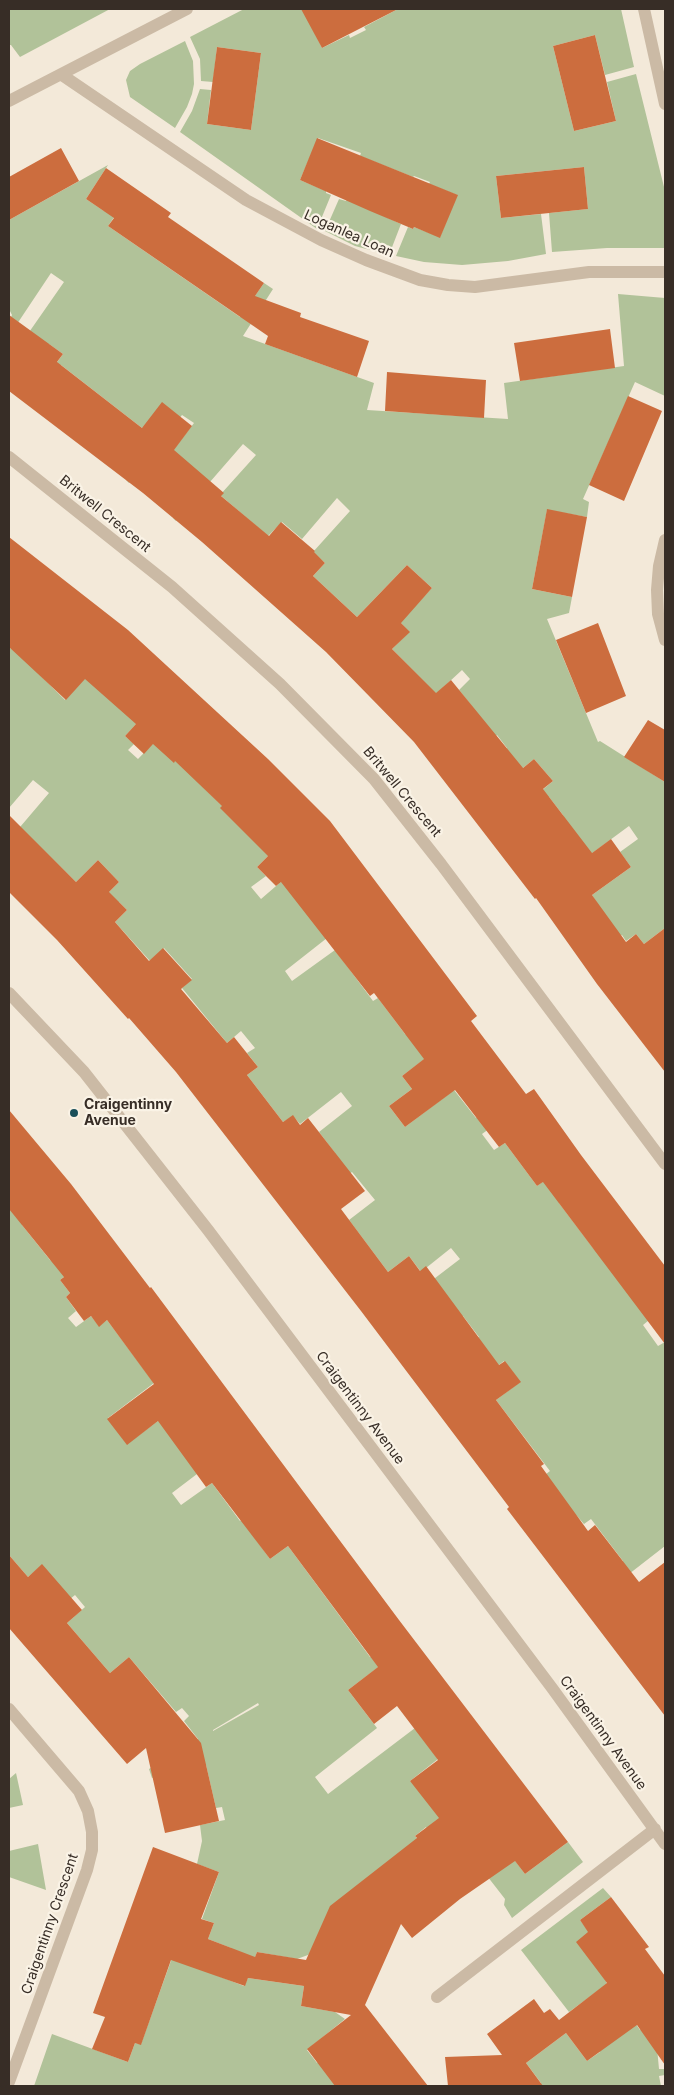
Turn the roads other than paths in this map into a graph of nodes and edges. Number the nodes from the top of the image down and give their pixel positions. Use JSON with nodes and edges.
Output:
{"nodes":[{"id":1,"x":188,"y":9,"type":"edge"},
{"id":2,"x":644,"y":9,"type":"edge"},
{"id":3,"x":62,"y":75,"type":"junction"},
{"id":4,"x":9,"y":102,"type":"edge"},
{"id":5,"x":665,"y":104,"type":"edge"},
{"id":6,"x":665,"y":272,"type":"edge"},
{"id":7,"x":9,"y":457,"type":"edge"},
{"id":8,"x":665,"y":540,"type":"edge"},
{"id":9,"x":665,"y":640,"type":"edge"},
{"id":10,"x":9,"y":992,"type":"edge"},
{"id":11,"x":665,"y":1164,"type":"edge"},
{"id":12,"x":9,"y":1709,"type":"edge"},
{"id":13,"x":656,"y":1829,"type":"junction"},
{"id":14,"x":665,"y":1839,"type":"edge"},
{"id":15,"x":665,"y":1844,"type":"edge"},
{"id":16,"x":437,"y":1997,"type":"dead end"},
{"id":17,"x":9,"y":2082,"type":"edge"}],
"edges":[{"from":1,"to":3,"type":"street"},
{"from":2,"to":5,"type":"street"},
{"from":3,"to":4,"type":"street"},
{"from":3,"to":6,"type":"street","name":"Loganlea Loan"},
{"from":7,"to":11,"type":"street","name":"Britwell Crescent"},
{"from":8,"to":9,"type":"street"},
{"from":10,"to":13,"type":"street","name":"Craigentinny Avenue"},
{"from":12,"to":17,"type":"street","name":"Craigentinny Crescent"},
{"from":13,"to":14,"type":"street","name":"Craigentinny Avenue"},
{"from":13,"to":15,"type":"street","name":"Craigentinny Avenue"},
{"from":13,"to":16,"type":"street"}]}
